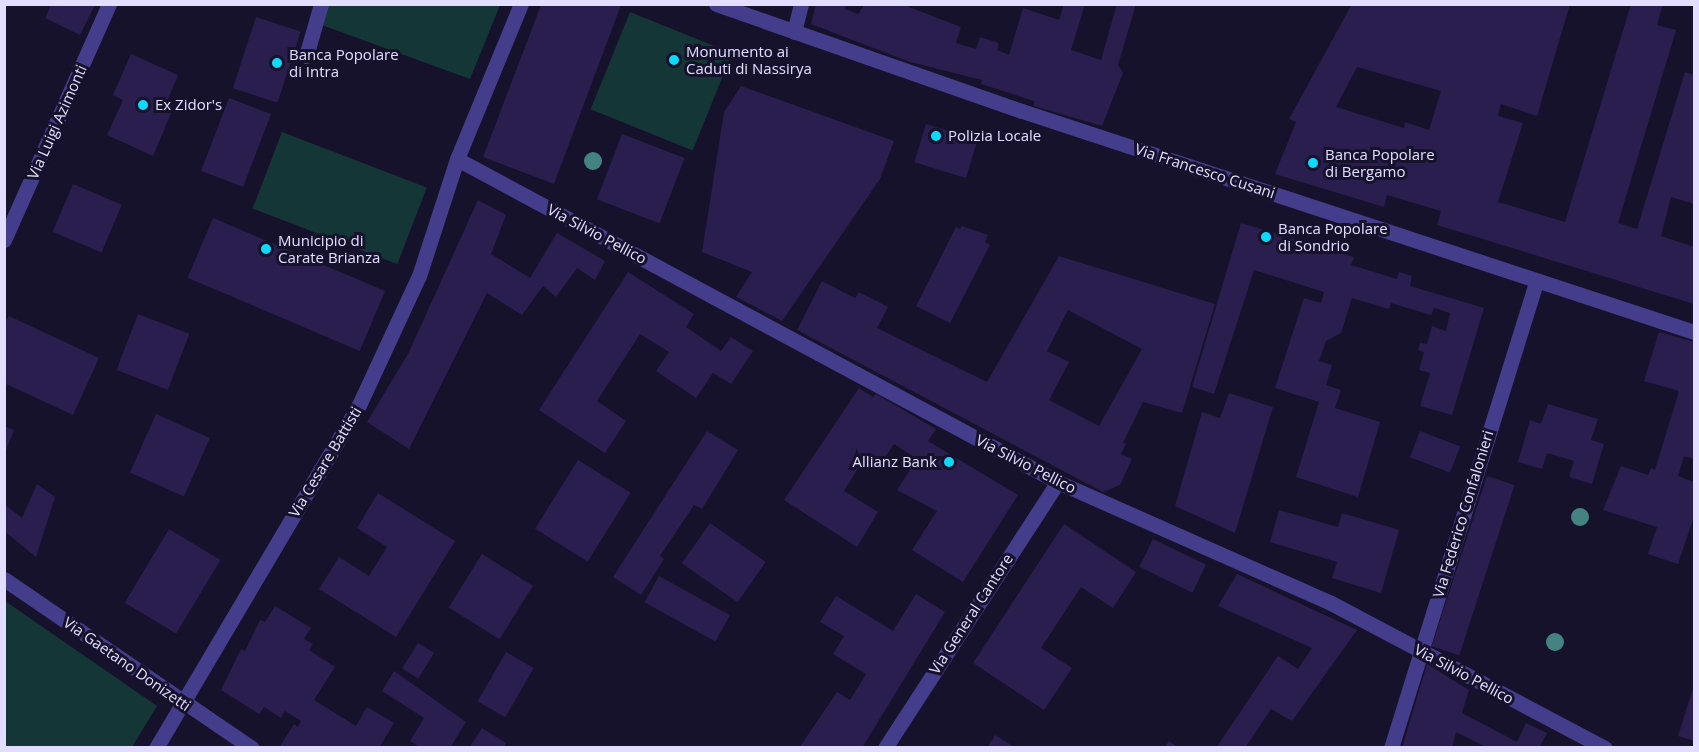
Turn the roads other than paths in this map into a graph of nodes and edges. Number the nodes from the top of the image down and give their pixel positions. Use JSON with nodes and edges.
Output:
{"nodes":[{"id":1,"x":109,"y":4,"type":"edge"},
{"id":2,"x":321,"y":4,"type":"edge"},
{"id":3,"x":521,"y":4,"type":"edge"},
{"id":4,"x":716,"y":4,"type":"edge"},
{"id":5,"x":801,"y":4,"type":"edge"},
{"id":6,"x":794,"y":32,"type":"junction"},
{"id":7,"x":306,"y":56,"type":"dead end"},
{"id":8,"x":457,"y":159,"type":"junction"},
{"id":9,"x":4,"y":240,"type":"edge"},
{"id":10,"x":1536,"y":282,"type":"junction"},
{"id":11,"x":1695,"y":332,"type":"edge"},
{"id":12,"x":1058,"y":482,"type":"junction"},
{"id":13,"x":4,"y":579,"type":"edge"},
{"id":14,"x":1420,"y":651,"type":"junction"},
{"id":15,"x":181,"y":702,"type":"junction"},
{"id":16,"x":156,"y":747,"type":"edge"},
{"id":17,"x":252,"y":747,"type":"edge"},
{"id":18,"x":885,"y":747,"type":"edge"},
{"id":19,"x":1391,"y":747,"type":"edge"},
{"id":20,"x":1605,"y":747,"type":"edge"}],
"edges":[{"from":1,"to":9,"type":"street","name":"Via Luigi Azimonti"},
{"from":2,"to":7,"type":"street"},
{"from":3,"to":8,"type":"street","name":"Via Cesare Battisti"},
{"from":4,"to":6,"type":"street","name":"Via Francesco Cusani"},
{"from":5,"to":6,"type":"street"},
{"from":6,"to":10,"type":"street","name":"Via Francesco Cusani"},
{"from":8,"to":12,"type":"street","name":"Via Silvio Pellico"},
{"from":8,"to":15,"type":"street","name":"Via Cesare Battisti"},
{"from":10,"to":11,"type":"street","name":"Via Francesco Cusani"},
{"from":10,"to":14,"type":"street","name":"Via Federico Confalonieri"},
{"from":12,"to":14,"type":"street","name":"Via Silvio Pellico"},
{"from":12,"to":18,"type":"street","name":"Via General Cantore"},
{"from":13,"to":15,"type":"street","name":"Via Gaetano Donizetti"},
{"from":14,"to":19,"type":"street","name":"Via Federico Confalonieri"},
{"from":14,"to":20,"type":"street","name":"Via Silvio Pellico"},
{"from":15,"to":16,"type":"street","name":"Via Cesare Battisti"},
{"from":15,"to":17,"type":"street","name":"Via Gaetano Donizetti"}]}
